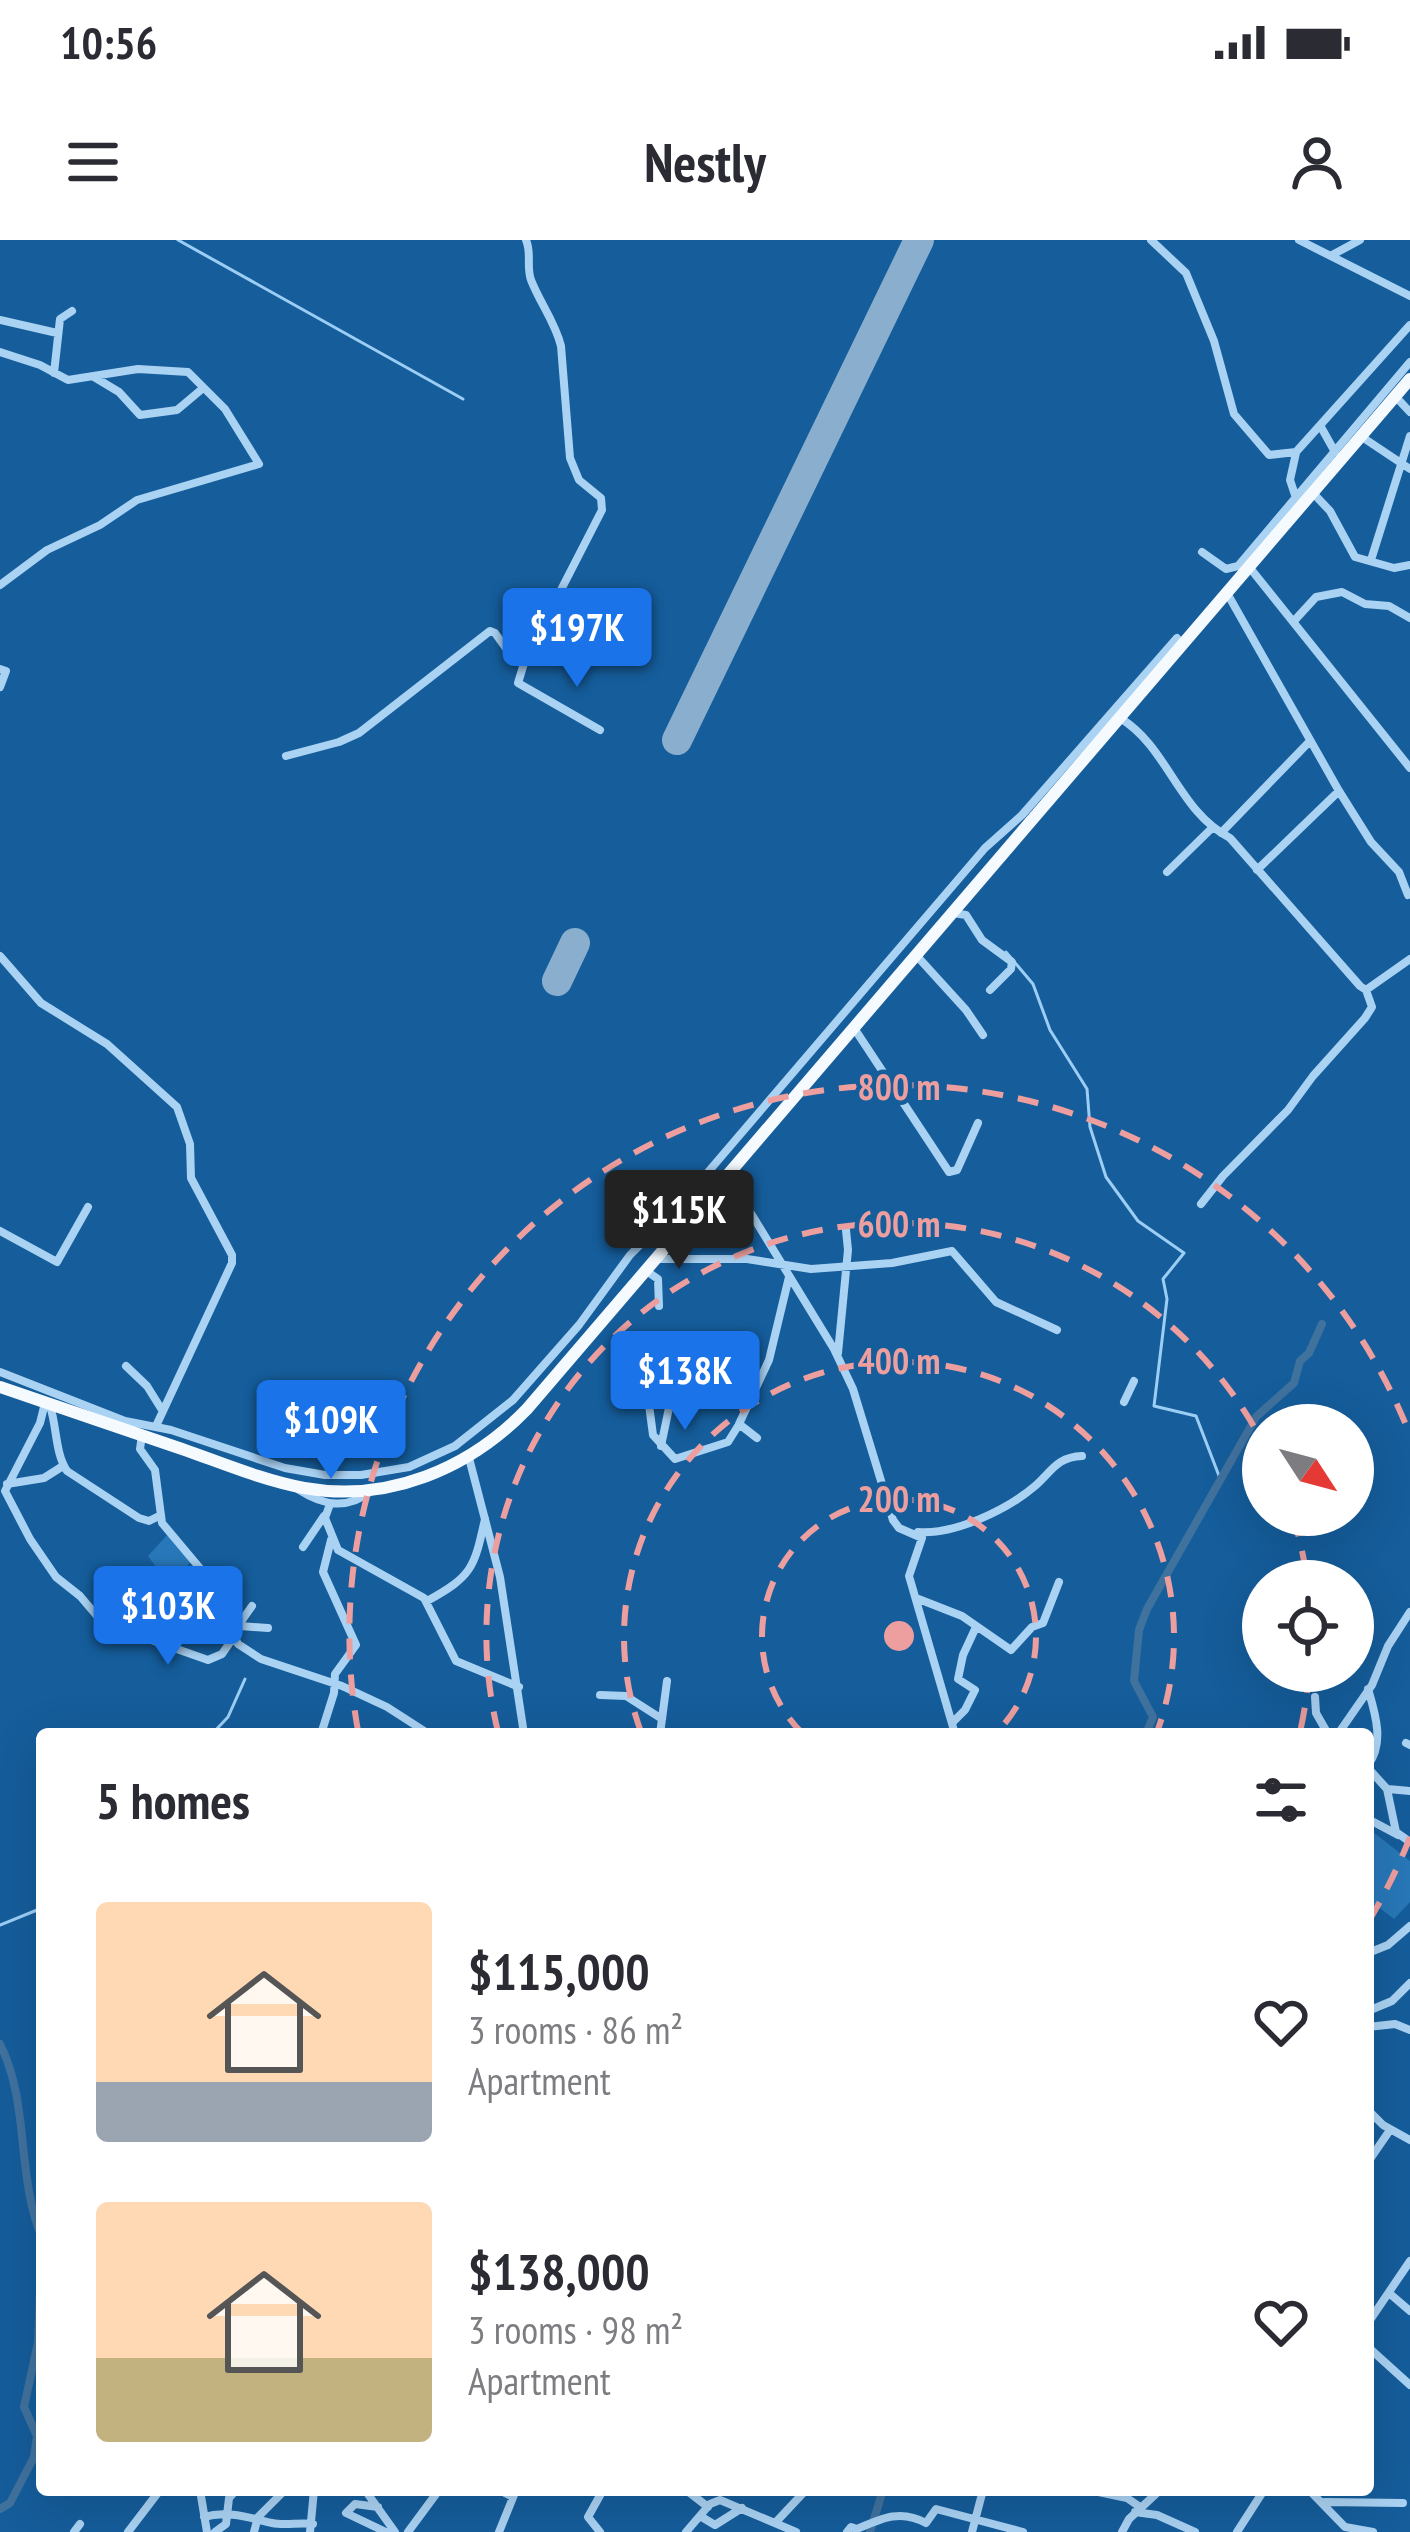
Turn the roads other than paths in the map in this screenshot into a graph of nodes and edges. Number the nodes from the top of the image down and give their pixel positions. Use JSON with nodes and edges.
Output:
{"nodes":[{"id":1,"x":526,"y":240,"type":"edge"},
{"id":2,"x":1151,"y":240,"type":"edge"},
{"id":3,"x":1299,"y":240,"type":"edge"},
{"id":4,"x":1360,"y":240,"type":"edge"},
{"id":5,"x":1330,"y":256,"type":"junction"},
{"id":6,"x":1410,"y":296,"type":"edge"},
{"id":7,"x":72,"y":311,"type":"dead end"},
{"id":8,"x":0,"y":320,"type":"edge"},
{"id":9,"x":1410,"y":325,"type":"edge"},
{"id":10,"x":57,"y":333,"type":"junction"},
{"id":11,"x":0,"y":352,"type":"edge"},
{"id":12,"x":1410,"y":362,"type":"edge"},
{"id":13,"x":54,"y":373,"type":"junction"},
{"id":14,"x":94,"y":377,"type":"junction"},
{"id":15,"x":1410,"y":379,"type":"edge"},
{"id":16,"x":202,"y":389,"type":"junction"},
{"id":17,"x":1395,"y":396,"type":"junction"},
{"id":18,"x":1410,"y":412,"type":"edge"},
{"id":19,"x":1320,"y":426,"type":"junction"},
{"id":20,"x":1410,"y":436,"type":"edge"},
{"id":21,"x":1361,"y":437,"type":"junction"},
{"id":22,"x":1297,"y":452,"type":"junction"},
{"id":23,"x":1334,"y":452,"type":"junction"},
{"id":24,"x":1400,"y":461,"type":"junction"},
{"id":25,"x":1410,"y":470,"type":"edge"},
{"id":26,"x":1313,"y":493,"type":"junction"},
{"id":27,"x":1296,"y":498,"type":"junction"},
{"id":28,"x":1202,"y":553,"type":"dead end"},
{"id":29,"x":1371,"y":560,"type":"junction"},
{"id":30,"x":1410,"y":566,"type":"edge"},
{"id":31,"x":1250,"y":567,"type":"junction"},
{"id":32,"x":0,"y":585,"type":"edge"},
{"id":33,"x":1228,"y":593,"type":"junction"},
{"id":34,"x":1410,"y":618,"type":"edge"},
{"id":35,"x":1294,"y":621,"type":"junction"},
{"id":36,"x":1177,"y":638,"type":"dead end"},
{"id":37,"x":525,"y":659,"type":"junction"},
{"id":38,"x":0,"y":669,"type":"edge"},
{"id":39,"x":0,"y":687,"type":"edge"},
{"id":40,"x":1120,"y":718,"type":"junction"},
{"id":41,"x":600,"y":730,"type":"dead end"},
{"id":42,"x":1310,"y":741,"type":"junction"},
{"id":43,"x":286,"y":756,"type":"dead end"},
{"id":44,"x":1410,"y":768,"type":"edge"},
{"id":45,"x":1339,"y":791,"type":"junction"},
{"id":46,"x":1216,"y":831,"type":"junction"},
{"id":47,"x":1257,"y":870,"type":"junction"},
{"id":48,"x":1168,"y":872,"type":"dead end"},
{"id":49,"x":1408,"y":895,"type":"edge"},
{"id":50,"x":951,"y":913,"type":"junction"},
{"id":51,"x":915,"y":954,"type":"junction"},
{"id":52,"x":0,"y":956,"type":"edge"},
{"id":53,"x":1410,"y":959,"type":"edge"},
{"id":54,"x":990,"y":990,"type":"dead end"},
{"id":55,"x":1366,"y":990,"type":"junction"},
{"id":56,"x":854,"y":1027,"type":"junction"},
{"id":57,"x":983,"y":1035,"type":"dead end"},
{"id":58,"x":979,"y":1123,"type":"dead end"},
{"id":59,"x":711,"y":1169,"type":"junction"},
{"id":60,"x":727,"y":1174,"type":"junction"},
{"id":61,"x":1201,"y":1204,"type":"dead end"},
{"id":62,"x":88,"y":1207,"type":"dead end"},
{"id":63,"x":846,"y":1230,"type":"dead end"},
{"id":64,"x":0,"y":1231,"type":"edge"},
{"id":65,"x":650,"y":1264,"type":"junction"},
{"id":66,"x":848,"y":1265,"type":"junction"},
{"id":67,"x":787,"y":1270,"type":"junction"},
{"id":68,"x":659,"y":1306,"type":"dead end"},
{"id":69,"x":1057,"y":1330,"type":"dead end"},
{"id":70,"x":837,"y":1354,"type":"junction"},
{"id":71,"x":678,"y":1365,"type":"dead end"},
{"id":72,"x":126,"y":1366,"type":"dead end"},
{"id":73,"x":0,"y":1372,"type":"edge"},
{"id":74,"x":1134,"y":1381,"type":"dead end"},
{"id":75,"x":0,"y":1387,"type":"edge"},
{"id":76,"x":1124,"y":1402,"type":"dead end"},
{"id":77,"x":47,"y":1403,"type":"junction"},
{"id":78,"x":649,"y":1405,"type":"dead end"},
{"id":79,"x":162,"y":1410,"type":"junction"},
{"id":80,"x":739,"y":1424,"type":"junction"},
{"id":81,"x":150,"y":1433,"type":"junction"},
{"id":82,"x":757,"y":1438,"type":"dead end"},
{"id":83,"x":661,"y":1447,"type":"junction"},
{"id":84,"x":1082,"y":1456,"type":"dead end"},
{"id":85,"x":469,"y":1458,"type":"junction"},
{"id":86,"x":63,"y":1466,"type":"junction"},
{"id":87,"x":7,"y":1484,"type":"junction"},
{"id":88,"x":292,"y":1485,"type":"junction"},
{"id":89,"x":374,"y":1489,"type":"junction"},
{"id":90,"x":330,"y":1504,"type":"junction"},
{"id":91,"x":325,"y":1515,"type":"junction"},
{"id":92,"x":159,"y":1516,"type":"junction"},
{"id":93,"x":486,"y":1518,"type":"junction"},
{"id":94,"x":916,"y":1532,"type":"junction"},
{"id":95,"x":331,"y":1540,"type":"junction"},
{"id":96,"x":303,"y":1547,"type":"dead end"},
{"id":97,"x":1059,"y":1582,"type":"dead end"},
{"id":98,"x":915,"y":1597,"type":"junction"},
{"id":99,"x":427,"y":1601,"type":"junction"},
{"id":100,"x":252,"y":1606,"type":"dead end"},
{"id":101,"x":1410,"y":1612,"type":"edge"},
{"id":102,"x":976,"y":1627,"type":"junction"},
{"id":103,"x":268,"y":1628,"type":"dead end"},
{"id":104,"x":236,"y":1632,"type":"junction"},
{"id":105,"x":1374,"y":1678,"type":"edge"},
{"id":106,"x":667,"y":1681,"type":"dead end"},
{"id":107,"x":333,"y":1682,"type":"junction"},
{"id":108,"x":519,"y":1687,"type":"junction"},
{"id":109,"x":1366,"y":1692,"type":"edge"},
{"id":110,"x":1369,"y":1692,"type":"edge"},
{"id":111,"x":600,"y":1695,"type":"dead end"},
{"id":112,"x":1315,"y":1696,"type":"dead end"},
{"id":113,"x":662,"y":1719,"type":"junction"},
{"id":114,"x":952,"y":1723,"type":"junction"},
{"id":115,"x":323,"y":1728,"type":"edge"},
{"id":116,"x":420,"y":1728,"type":"edge"},
{"id":117,"x":523,"y":1728,"type":"edge"},
{"id":118,"x":661,"y":1728,"type":"edge"},
{"id":119,"x":953,"y":1728,"type":"edge"},
{"id":120,"x":1325,"y":1728,"type":"edge"},
{"id":121,"x":1342,"y":1728,"type":"edge"},
{"id":122,"x":1374,"y":1758,"type":"edge"},
{"id":123,"x":1374,"y":1773,"type":"edge"},
{"id":124,"x":1387,"y":1789,"type":"junction"},
{"id":125,"x":1410,"y":1791,"type":"edge"},
{"id":126,"x":1374,"y":1822,"type":"edge"},
{"id":127,"x":1398,"y":1835,"type":"junction"},
{"id":128,"x":1410,"y":1842,"type":"edge"},
{"id":129,"x":1410,"y":1926,"type":"edge"},
{"id":130,"x":1374,"y":1951,"type":"edge"},
{"id":131,"x":1410,"y":1983,"type":"edge"},
{"id":132,"x":1374,"y":2008,"type":"edge"},
{"id":133,"x":1374,"y":2026,"type":"edge"},
{"id":134,"x":1410,"y":2030,"type":"edge"},
{"id":135,"x":1374,"y":2118,"type":"edge"},
{"id":136,"x":1390,"y":2130,"type":"junction"},
{"id":137,"x":1410,"y":2140,"type":"edge"},
{"id":138,"x":1374,"y":2153,"type":"edge"},
{"id":139,"x":1410,"y":2261,"type":"edge"},
{"id":140,"x":1388,"y":2293,"type":"junction"},
{"id":141,"x":1410,"y":2311,"type":"edge"},
{"id":142,"x":1374,"y":2314,"type":"edge"},
{"id":143,"x":1374,"y":2352,"type":"edge"},
{"id":144,"x":1410,"y":2385,"type":"edge"},
{"id":145,"x":155,"y":2496,"type":"edge"},
{"id":146,"x":201,"y":2496,"type":"edge"},
{"id":147,"x":231,"y":2496,"type":"edge"},
{"id":148,"x":279,"y":2496,"type":"edge"},
{"id":149,"x":314,"y":2496,"type":"edge"},
{"id":150,"x":370,"y":2496,"type":"edge"},
{"id":151,"x":435,"y":2496,"type":"edge"},
{"id":152,"x":514,"y":2496,"type":"edge"},
{"id":153,"x":600,"y":2496,"type":"edge"},
{"id":154,"x":694,"y":2496,"type":"edge"},
{"id":155,"x":800,"y":2496,"type":"edge"},
{"id":156,"x":981,"y":2496,"type":"edge"},
{"id":157,"x":1117,"y":2496,"type":"edge"},
{"id":158,"x":1153,"y":2496,"type":"edge"},
{"id":159,"x":1260,"y":2496,"type":"edge"},
{"id":160,"x":1316,"y":2496,"type":"edge"},
{"id":161,"x":1324,"y":2502,"type":"junction"},
{"id":162,"x":1403,"y":2503,"type":"dead end"},
{"id":163,"x":378,"y":2507,"type":"junction"},
{"id":164,"x":708,"y":2507,"type":"junction"},
{"id":165,"x":742,"y":2508,"type":"junction"},
{"id":166,"x":1138,"y":2509,"type":"junction"},
{"id":167,"x":228,"y":2516,"type":"junction"},
{"id":168,"x":700,"y":2516,"type":"junction"},
{"id":169,"x":204,"y":2517,"type":"junction"},
{"id":170,"x":258,"y":2517,"type":"junction"},
{"id":171,"x":975,"y":2518,"type":"junction"},
{"id":172,"x":771,"y":2525,"type":"edge"},
{"id":173,"x":275,"y":2528,"type":"edge"},
{"id":174,"x":311,"y":2528,"type":"edge"},
{"id":175,"x":361,"y":2528,"type":"edge"},
{"id":176,"x":128,"y":2532,"type":"edge"},
{"id":177,"x":211,"y":2532,"type":"edge"},
{"id":178,"x":254,"y":2532,"type":"edge"},
{"id":179,"x":390,"y":2532,"type":"edge"},
{"id":180,"x":408,"y":2532,"type":"edge"},
{"id":181,"x":500,"y":2532,"type":"edge"},
{"id":182,"x":600,"y":2532,"type":"edge"},
{"id":183,"x":686,"y":2532,"type":"edge"},
{"id":184,"x":796,"y":2532,"type":"edge"},
{"id":185,"x":847,"y":2532,"type":"edge"},
{"id":186,"x":972,"y":2532,"type":"edge"},
{"id":187,"x":1024,"y":2532,"type":"edge"},
{"id":188,"x":1122,"y":2532,"type":"edge"},
{"id":189,"x":1196,"y":2532,"type":"edge"},
{"id":190,"x":1237,"y":2532,"type":"edge"},
{"id":191,"x":1373,"y":2532,"type":"edge"}],
"edges":[{"from":1,"to":37,"type":"street"},
{"from":2,"to":22,"type":"street"},
{"from":3,"to":5,"type":"street"},
{"from":4,"to":5,"type":"street"},
{"from":5,"to":6,"type":"street"},
{"from":7,"to":10,"type":"street"},
{"from":8,"to":10,"type":"street"},
{"from":9,"to":19,"type":"street"},
{"from":10,"to":13,"type":"street"},
{"from":11,"to":13,"type":"street"},
{"from":12,"to":23,"type":"street"},
{"from":13,"to":14,"type":"street"},
{"from":14,"to":16,"type":"street"},
{"from":14,"to":16,"type":"street"},
{"from":15,"to":17,"type":"main road"},
{"from":16,"to":32,"type":"street"},
{"from":17,"to":18,"type":"street"},
{"from":17,"to":21,"type":"main road"},
{"from":19,"to":22,"type":"street"},
{"from":19,"to":23,"type":"street"},
{"from":20,"to":24,"type":"street"},
{"from":21,"to":24,"type":"street"},
{"from":21,"to":26,"type":"main road"},
{"from":22,"to":27,"type":"street"},
{"from":23,"to":27,"type":"street"},
{"from":24,"to":25,"type":"street"},
{"from":24,"to":29,"type":"street"},
{"from":26,"to":29,"type":"street"},
{"from":26,"to":31,"type":"main road"},
{"from":27,"to":28,"type":"street"},
{"from":29,"to":30,"type":"street"},
{"from":31,"to":33,"type":"main road"},
{"from":31,"to":35,"type":"street"},
{"from":33,"to":40,"type":"main road"},
{"from":33,"to":42,"type":"street"},
{"from":34,"to":35,"type":"street"},
{"from":35,"to":44,"type":"street"},
{"from":36,"to":59,"type":"street"},
{"from":37,"to":41,"type":"street"},
{"from":37,"to":43,"type":"street"},
{"from":38,"to":39,"type":"street"},
{"from":40,"to":46,"type":"street"},
{"from":40,"to":50,"type":"main road"},
{"from":42,"to":45,"type":"street"},
{"from":42,"to":46,"type":"street"},
{"from":45,"to":47,"type":"street"},
{"from":45,"to":49,"type":"street"},
{"from":46,"to":47,"type":"street"},
{"from":46,"to":48,"type":"street"},
{"from":47,"to":55,"type":"street"},
{"from":50,"to":51,"type":"main road"},
{"from":50,"to":54,"type":"street"},
{"from":51,"to":56,"type":"main road"},
{"from":51,"to":57,"type":"street"},
{"from":52,"to":79,"type":"street"},
{"from":53,"to":55,"type":"street"},
{"from":55,"to":61,"type":"street"},
{"from":56,"to":58,"type":"street"},
{"from":56,"to":60,"type":"main road"},
{"from":59,"to":60,"type":"street"},
{"from":59,"to":81,"type":"street"},
{"from":60,"to":65,"type":"main road"},
{"from":60,"to":67,"type":"street"},
{"from":62,"to":64,"type":"street"},
{"from":63,"to":66,"type":"street"},
{"from":65,"to":67,"type":"street"},
{"from":65,"to":68,"type":"street"},
{"from":65,"to":85,"type":"main road"},
{"from":66,"to":67,"type":"street"},
{"from":66,"to":69,"type":"street"},
{"from":66,"to":70,"type":"street"},
{"from":67,"to":70,"type":"street"},
{"from":67,"to":80,"type":"street"},
{"from":70,"to":94,"type":"street"},
{"from":71,"to":83,"type":"street"},
{"from":72,"to":79,"type":"street"},
{"from":73,"to":81,"type":"street"},
{"from":74,"to":76,"type":"street"},
{"from":75,"to":77,"type":"main road"},
{"from":77,"to":81,"type":"main road"},
{"from":77,"to":86,"type":"street"},
{"from":77,"to":87,"type":"street"},
{"from":78,"to":83,"type":"street"},
{"from":79,"to":81,"type":"street"},
{"from":80,"to":82,"type":"street"},
{"from":80,"to":83,"type":"street"},
{"from":81,"to":88,"type":"main road"},
{"from":81,"to":92,"type":"street"},
{"from":84,"to":94,"type":"street"},
{"from":85,"to":89,"type":"main road"},
{"from":85,"to":93,"type":"street"},
{"from":86,"to":87,"type":"street"},
{"from":86,"to":92,"type":"street"},
{"from":87,"to":104,"type":"street"},
{"from":88,"to":89,"type":"main road"},
{"from":88,"to":90,"type":"street"},
{"from":89,"to":90,"type":"street"},
{"from":90,"to":91,"type":"street"},
{"from":91,"to":95,"type":"street"},
{"from":91,"to":96,"type":"street"},
{"from":92,"to":104,"type":"street"},
{"from":93,"to":99,"type":"street"},
{"from":93,"to":108,"type":"street"},
{"from":94,"to":98,"type":"street"},
{"from":95,"to":99,"type":"street"},
{"from":95,"to":107,"type":"street"},
{"from":97,"to":102,"type":"street"},
{"from":98,"to":102,"type":"street"},
{"from":98,"to":114,"type":"street"},
{"from":99,"to":108,"type":"street"},
{"from":100,"to":104,"type":"street"},
{"from":101,"to":105,"type":"street"},
{"from":102,"to":114,"type":"street"},
{"from":103,"to":104,"type":"street"},
{"from":104,"to":107,"type":"street"},
{"from":106,"to":113,"type":"street"},
{"from":107,"to":115,"type":"street"},
{"from":107,"to":116,"type":"street"},
{"from":108,"to":117,"type":"street"},
{"from":109,"to":121,"type":"street"},
{"from":110,"to":122,"type":"street"},
{"from":111,"to":113,"type":"street"},
{"from":112,"to":120,"type":"street"},
{"from":113,"to":118,"type":"street"},
{"from":114,"to":119,"type":"street"},
{"from":123,"to":124,"type":"street"},
{"from":124,"to":125,"type":"street"},
{"from":124,"to":127,"type":"street"},
{"from":126,"to":127,"type":"street"},
{"from":127,"to":128,"type":"street"},
{"from":129,"to":130,"type":"street"},
{"from":131,"to":132,"type":"street"},
{"from":133,"to":134,"type":"street"},
{"from":135,"to":136,"type":"street"},
{"from":136,"to":137,"type":"street"},
{"from":136,"to":138,"type":"street"},
{"from":139,"to":140,"type":"street"},
{"from":140,"to":141,"type":"street"},
{"from":140,"to":142,"type":"street"},
{"from":143,"to":144,"type":"street"},
{"from":145,"to":176,"type":"street"},
{"from":146,"to":169,"type":"street"},
{"from":147,"to":167,"type":"street"},
{"from":148,"to":170,"type":"street"},
{"from":149,"to":174,"type":"street"},
{"from":150,"to":163,"type":"street"},
{"from":151,"to":180,"type":"street"},
{"from":152,"to":181,"type":"street"},
{"from":153,"to":182,"type":"street"},
{"from":154,"to":164,"type":"street"},
{"from":155,"to":172,"type":"street"},
{"from":156,"to":171,"type":"street"},
{"from":157,"to":166,"type":"street"},
{"from":158,"to":166,"type":"street"},
{"from":159,"to":190,"type":"street"},
{"from":160,"to":161,"type":"street"},
{"from":161,"to":162,"type":"street"},
{"from":161,"to":191,"type":"street"},
{"from":163,"to":175,"type":"street"},
{"from":163,"to":179,"type":"street"},
{"from":164,"to":165,"type":"street"},
{"from":164,"to":168,"type":"street"},
{"from":165,"to":168,"type":"street"},
{"from":165,"to":172,"type":"street"},
{"from":166,"to":188,"type":"street"},
{"from":166,"to":189,"type":"street"},
{"from":167,"to":169,"type":"street"},
{"from":167,"to":170,"type":"street"},
{"from":167,"to":177,"type":"street"},
{"from":168,"to":183,"type":"street"},
{"from":169,"to":177,"type":"street"},
{"from":170,"to":173,"type":"street"},
{"from":170,"to":178,"type":"street"},
{"from":171,"to":185,"type":"street"},
{"from":171,"to":186,"type":"street"},
{"from":171,"to":187,"type":"street"},
{"from":172,"to":184,"type":"street"},
{"from":173,"to":174,"type":"street"},
{"from":175,"to":179,"type":"street"}]}
